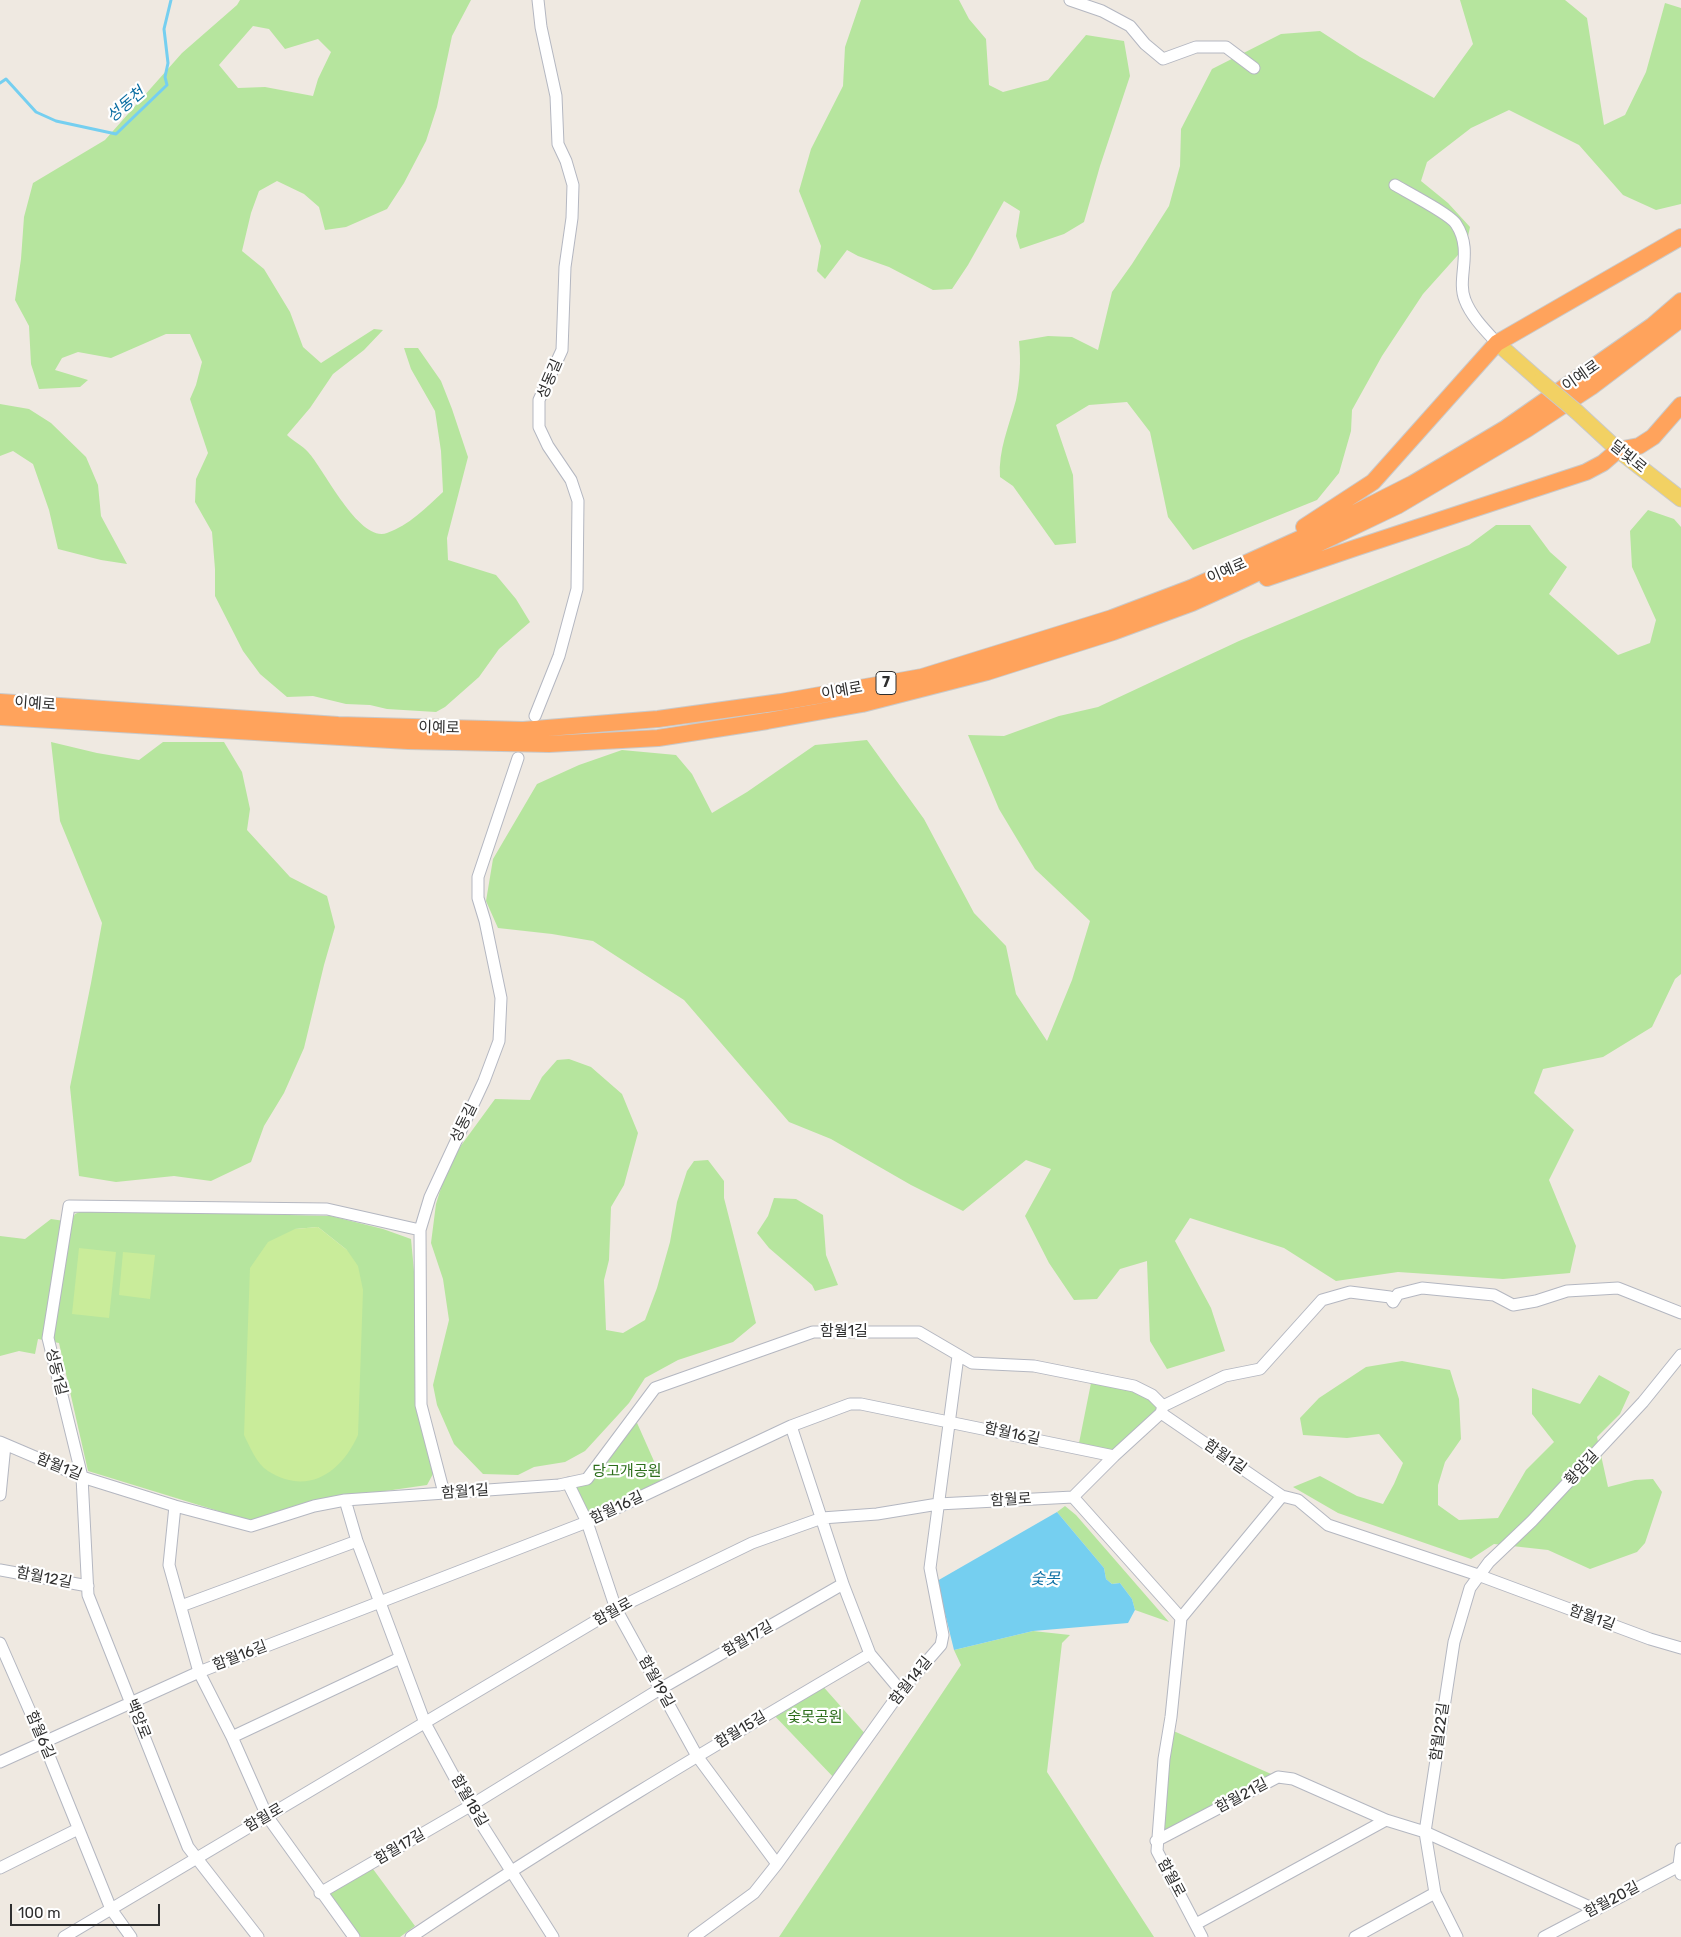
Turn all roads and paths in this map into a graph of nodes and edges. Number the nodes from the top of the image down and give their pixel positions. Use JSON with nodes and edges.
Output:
{"nodes":[{"id":1,"x":538,"y":0,"type":"edge"},
{"id":2,"x":1070,"y":0,"type":"edge"},
{"id":3,"x":1254,"y":68,"type":"dead end"},
{"id":4,"x":1395,"y":185,"type":"dead end"},
{"id":5,"x":1681,"y":237,"type":"edge"},
{"id":6,"x":1681,"y":301,"type":"edge"},
{"id":7,"x":1681,"y":318,"type":"edge"},
{"id":8,"x":1497,"y":343,"type":"junction"},
{"id":9,"x":1681,"y":405,"type":"edge"},
{"id":10,"x":1618,"y":450,"type":"junction"},
{"id":11,"x":1681,"y":499,"type":"edge"},
{"id":12,"x":1191,"y":595,"type":"junction"},
{"id":13,"x":0,"y":702,"type":"edge"},
{"id":14,"x":535,"y":716,"type":"dead end"},
{"id":15,"x":0,"y":717,"type":"edge"},
{"id":16,"x":518,"y":758,"type":"dead end"},
{"id":17,"x":420,"y":1230,"type":"junction"},
{"id":18,"x":1681,"y":1313,"type":"edge"},
{"id":19,"x":1681,"y":1355,"type":"edge"},
{"id":20,"x":958,"y":1356,"type":"junction"},
{"id":21,"x":1162,"y":1409,"type":"junction"},
{"id":22,"x":948,"y":1421,"type":"junction"},
{"id":23,"x":791,"y":1426,"type":"junction"},
{"id":24,"x":2,"y":1443,"type":"edge"},
{"id":25,"x":1114,"y":1456,"type":"junction"},
{"id":26,"x":82,"y":1477,"type":"junction"},
{"id":27,"x":568,"y":1483,"type":"junction"},
{"id":28,"x":444,"y":1493,"type":"junction"},
{"id":29,"x":0,"y":1495,"type":"edge"},
{"id":30,"x":1282,"y":1496,"type":"junction"},
{"id":31,"x":1073,"y":1497,"type":"junction"},
{"id":32,"x":345,"y":1500,"type":"junction"},
{"id":33,"x":938,"y":1504,"type":"junction"},
{"id":34,"x":175,"y":1506,"type":"junction"},
{"id":35,"x":822,"y":1518,"type":"junction"},
{"id":36,"x":587,"y":1522,"type":"junction"},
{"id":37,"x":357,"y":1541,"type":"junction"},
{"id":38,"x":0,"y":1570,"type":"edge"},
{"id":39,"x":1478,"y":1575,"type":"junction"},
{"id":40,"x":843,"y":1584,"type":"junction"},
{"id":41,"x":88,"y":1586,"type":"junction"},
{"id":42,"x":380,"y":1602,"type":"junction"},
{"id":43,"x":181,"y":1606,"type":"junction"},
{"id":44,"x":616,"y":1609,"type":"junction"},
{"id":45,"x":1181,"y":1618,"type":"junction"},
{"id":46,"x":0,"y":1643,"type":"edge"},
{"id":47,"x":1681,"y":1648,"type":"edge"},
{"id":48,"x":870,"y":1654,"type":"junction"},
{"id":49,"x":400,"y":1658,"type":"junction"},
{"id":50,"x":199,"y":1672,"type":"junction"},
{"id":51,"x":660,"y":1690,"type":"junction"},
{"id":52,"x":901,"y":1691,"type":"junction"},
{"id":53,"x":131,"y":1702,"type":"junction"},
{"id":54,"x":425,"y":1723,"type":"junction"},
{"id":55,"x":232,"y":1737,"type":"junction"},
{"id":56,"x":44,"y":1741,"type":"junction"},
{"id":57,"x":697,"y":1756,"type":"junction"},
{"id":58,"x":0,"y":1762,"type":"edge"},
{"id":59,"x":470,"y":1806,"type":"junction"},
{"id":60,"x":267,"y":1816,"type":"junction"},
{"id":61,"x":1386,"y":1820,"type":"junction"},
{"id":62,"x":78,"y":1829,"type":"junction"},
{"id":63,"x":1425,"y":1832,"type":"junction"},
{"id":64,"x":1156,"y":1841,"type":"junction"},
{"id":65,"x":1681,"y":1849,"type":"edge"},
{"id":66,"x":197,"y":1857,"type":"junction"},
{"id":67,"x":777,"y":1864,"type":"junction"},
{"id":68,"x":0,"y":1868,"type":"edge"},
{"id":69,"x":1680,"y":1868,"type":"edge"},
{"id":70,"x":510,"y":1870,"type":"junction"},
{"id":71,"x":320,"y":1893,"type":"junction"},
{"id":72,"x":1434,"y":1893,"type":"junction"},
{"id":73,"x":111,"y":1909,"type":"junction"},
{"id":74,"x":1594,"y":1909,"type":"junction"},
{"id":75,"x":1196,"y":1924,"type":"junction"},
{"id":76,"x":64,"y":1937,"type":"edge"},
{"id":77,"x":131,"y":1937,"type":"edge"},
{"id":78,"x":258,"y":1937,"type":"edge"},
{"id":79,"x":354,"y":1937,"type":"edge"},
{"id":80,"x":411,"y":1937,"type":"edge"},
{"id":81,"x":552,"y":1937,"type":"edge"},
{"id":82,"x":694,"y":1937,"type":"edge"},
{"id":83,"x":1202,"y":1937,"type":"edge"},
{"id":84,"x":1355,"y":1937,"type":"edge"},
{"id":85,"x":1457,"y":1937,"type":"edge"},
{"id":86,"x":1544,"y":1937,"type":"edge"}],
"edges":[{"from":1,"to":14,"type":"street","name":"성동길"},
{"from":2,"to":3,"type":"street"},
{"from":4,"to":8,"type":"street"},
{"from":5,"to":8,"type":"highway"},
{"from":6,"to":12,"type":"highway","name":"이예로","number":"7"},
{"from":7,"to":12,"type":"highway","name":"이예로","number":"7"},
{"from":8,"to":10,"type":"main road","name":"달빛로","bridge":true},
{"from":8,"to":12,"type":"highway"},
{"from":9,"to":10,"type":"highway"},
{"from":10,"to":11,"type":"main road","name":"달빛로"},
{"from":10,"to":12,"type":"highway"},
{"from":12,"to":13,"type":"highway","name":"이예로","number":"7"},
{"from":12,"to":15,"type":"highway","name":"이예로","number":"7"},
{"from":16,"to":17,"type":"street","name":"성동길"},
{"from":17,"to":26,"type":"street","name":"성동1길"},
{"from":17,"to":28,"type":"street","name":"성동길"},
{"from":18,"to":21,"type":"street"},
{"from":19,"to":39,"type":"street","name":"황암길"},
{"from":20,"to":21,"type":"street","name":"함월1길"},
{"from":20,"to":22,"type":"street","name":"함월14길"},
{"from":20,"to":27,"type":"street","name":"함월1길"},
{"from":21,"to":25,"type":"street"},
{"from":21,"to":30,"type":"street","name":"함월1길"},
{"from":22,"to":23,"type":"street","name":"함월16길"},
{"from":22,"to":25,"type":"street","name":"함월16길"},
{"from":22,"to":33,"type":"street","name":"함월14길"},
{"from":23,"to":35,"type":"street"},
{"from":23,"to":36,"type":"street","name":"함월16길"},
{"from":24,"to":26,"type":"street","name":"함월1길"},
{"from":24,"to":29,"type":"street"},
{"from":25,"to":31,"type":"street"},
{"from":26,"to":34,"type":"street","name":"함월1길"},
{"from":26,"to":41,"type":"street","name":"백양로"},
{"from":27,"to":28,"type":"street","name":"함월1길"},
{"from":27,"to":36,"type":"street","name":"함월19길"},
{"from":28,"to":32,"type":"street","name":"함월1길"},
{"from":30,"to":39,"type":"street","name":"함월1길"},
{"from":30,"to":45,"type":"street"},
{"from":31,"to":33,"type":"street","name":"함월로"},
{"from":31,"to":45,"type":"street"},
{"from":32,"to":34,"type":"street","name":"함월1길"},
{"from":32,"to":37,"type":"street","name":"함월18길"},
{"from":33,"to":35,"type":"street","name":"함월로"},
{"from":33,"to":52,"type":"street","name":"함월14길"},
{"from":34,"to":43,"type":"street"},
{"from":35,"to":40,"type":"street"},
{"from":35,"to":44,"type":"street","name":"함월로"},
{"from":36,"to":42,"type":"street","name":"함월16길"},
{"from":36,"to":44,"type":"street","name":"함월19길"},
{"from":37,"to":42,"type":"street","name":"함월18길"},
{"from":37,"to":43,"type":"street"},
{"from":38,"to":41,"type":"street","name":"함월12길"},
{"from":39,"to":47,"type":"street","name":"함월1길"},
{"from":39,"to":63,"type":"street","name":"함월22길"},
{"from":40,"to":48,"type":"street"},
{"from":40,"to":51,"type":"street","name":"함월17길"},
{"from":41,"to":53,"type":"street","name":"백양로"},
{"from":42,"to":49,"type":"street","name":"함월18길"},
{"from":42,"to":50,"type":"street","name":"함월16길"},
{"from":43,"to":50,"type":"street"},
{"from":44,"to":51,"type":"street","name":"함월19길"},
{"from":44,"to":54,"type":"street","name":"함월로"},
{"from":45,"to":64,"type":"street","name":"함월로"},
{"from":46,"to":56,"type":"street","name":"함월6길"},
{"from":48,"to":52,"type":"street"},
{"from":48,"to":57,"type":"street","name":"함월15길"},
{"from":49,"to":54,"type":"street","name":"함월18길"},
{"from":49,"to":55,"type":"street"},
{"from":50,"to":53,"type":"street","name":"함월16길"},
{"from":50,"to":55,"type":"street"},
{"from":51,"to":57,"type":"street","name":"함월19길"},
{"from":51,"to":59,"type":"street","name":"함월17길"},
{"from":52,"to":67,"type":"street","name":"함월14길"},
{"from":53,"to":56,"type":"street","name":"함월16길"},
{"from":53,"to":66,"type":"street","name":"백양로"},
{"from":54,"to":59,"type":"street","name":"함월18길"},
{"from":54,"to":60,"type":"street","name":"함월로"},
{"from":55,"to":60,"type":"street"},
{"from":56,"to":58,"type":"street","name":"함월16길"},
{"from":56,"to":62,"type":"street","name":"함월6길"},
{"from":57,"to":67,"type":"street","name":"함월19길"},
{"from":57,"to":70,"type":"street","name":"함월15길"},
{"from":59,"to":70,"type":"street","name":"함월18길"},
{"from":59,"to":71,"type":"street","name":"함월17길"},
{"from":60,"to":66,"type":"street","name":"함월로"},
{"from":60,"to":71,"type":"street"},
{"from":61,"to":63,"type":"street","name":"함월21길"},
{"from":61,"to":64,"type":"street","name":"함월21길"},
{"from":61,"to":75,"type":"street"},
{"from":62,"to":68,"type":"street"},
{"from":62,"to":73,"type":"street","name":"함월6길"},
{"from":63,"to":72,"type":"street","name":"함월22길"},
{"from":63,"to":74,"type":"street","name":"함월21길"},
{"from":64,"to":75,"type":"street","name":"함월로"},
{"from":65,"to":69,"type":"street"},
{"from":66,"to":73,"type":"street","name":"함월로"},
{"from":66,"to":78,"type":"street","name":"백양로"},
{"from":67,"to":82,"type":"street","name":"함월14길"},
{"from":69,"to":74,"type":"street","name":"함월20길"},
{"from":70,"to":80,"type":"street","name":"함월15길"},
{"from":70,"to":81,"type":"street","name":"함월18길"},
{"from":71,"to":79,"type":"street"},
{"from":72,"to":84,"type":"street"},
{"from":72,"to":85,"type":"street","name":"함월22길"},
{"from":73,"to":76,"type":"street","name":"함월로"},
{"from":73,"to":77,"type":"street","name":"함월6길"},
{"from":74,"to":86,"type":"street","name":"함월20길"},
{"from":75,"to":83,"type":"street","name":"함월로"}]}
